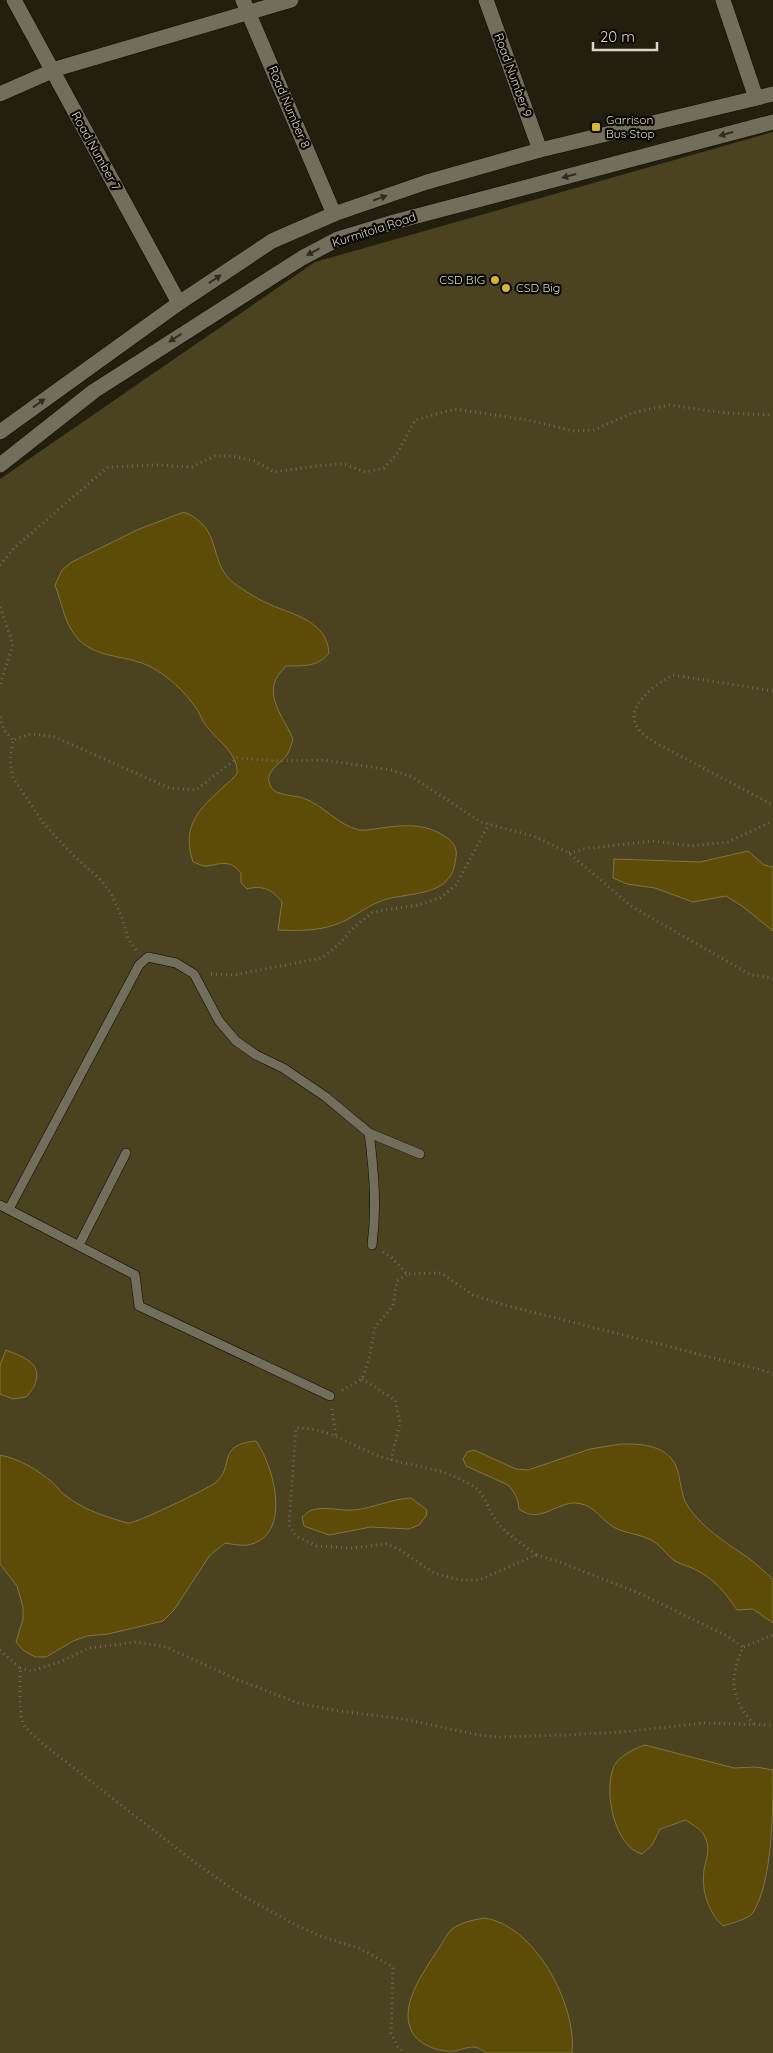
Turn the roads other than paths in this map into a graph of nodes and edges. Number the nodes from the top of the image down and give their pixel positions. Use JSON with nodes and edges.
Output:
{"nodes":[{"id":1,"x":14,"y":0,"type":"edge"},
{"id":2,"x":291,"y":0,"type":"edge"},
{"id":3,"x":486,"y":0,"type":"edge"},
{"id":4,"x":723,"y":0,"type":"edge"},
{"id":5,"x":246,"y":6,"type":"edge"},
{"id":6,"x":52,"y":71,"type":"junction"},
{"id":7,"x":0,"y":94,"type":"edge"},
{"id":8,"x":773,"y":94,"type":"edge"},
{"id":9,"x":756,"y":98,"type":"junction"},
{"id":10,"x":773,"y":122,"type":"edge"},
{"id":11,"x":540,"y":150,"type":"junction"},
{"id":12,"x":334,"y":214,"type":"junction"},
{"id":13,"x":179,"y":302,"type":"junction"},
{"id":14,"x":0,"y":432,"type":"edge"},
{"id":15,"x":0,"y":465,"type":"edge"},
{"id":16,"x":369,"y":1133,"type":"junction"},
{"id":17,"x":126,"y":1153,"type":"dead end"},
{"id":18,"x":420,"y":1154,"type":"dead end"},
{"id":19,"x":0,"y":1204,"type":"edge"},
{"id":20,"x":9,"y":1209,"type":"junction"},
{"id":21,"x":79,"y":1245,"type":"junction"},
{"id":22,"x":372,"y":1245,"type":"road end"},
{"id":23,"x":330,"y":1396,"type":"road end"}],
"edges":[{"from":1,"to":6,"type":"main road","name":"Road Number 7"},
{"from":2,"to":5,"type":"main road"},
{"from":3,"to":11,"type":"main road","name":"Road Number 9"},
{"from":4,"to":9,"type":"main road"},
{"from":5,"to":6,"type":"main road"},
{"from":5,"to":12,"type":"main road","name":"Road Number 8"},
{"from":6,"to":7,"type":"main road"},
{"from":6,"to":13,"type":"main road","name":"Road Number 7"},
{"from":8,"to":9,"type":"main road"},
{"from":9,"to":11,"type":"main road"},
{"from":10,"to":15,"type":"main road","name":"Kurmitola Road","one_way":true},
{"from":12,"to":11,"type":"main road","one_way":true},
{"from":13,"to":12,"type":"main road","one_way":true},
{"from":14,"to":13,"type":"main road","one_way":true},
{"from":16,"to":18,"type":"lane"},
{"from":16,"to":20,"type":"lane"},
{"from":16,"to":22,"type":"lane"},
{"from":17,"to":21,"type":"lane"},
{"from":19,"to":20,"type":"lane"},
{"from":20,"to":21,"type":"lane"},
{"from":21,"to":23,"type":"lane"}]}
